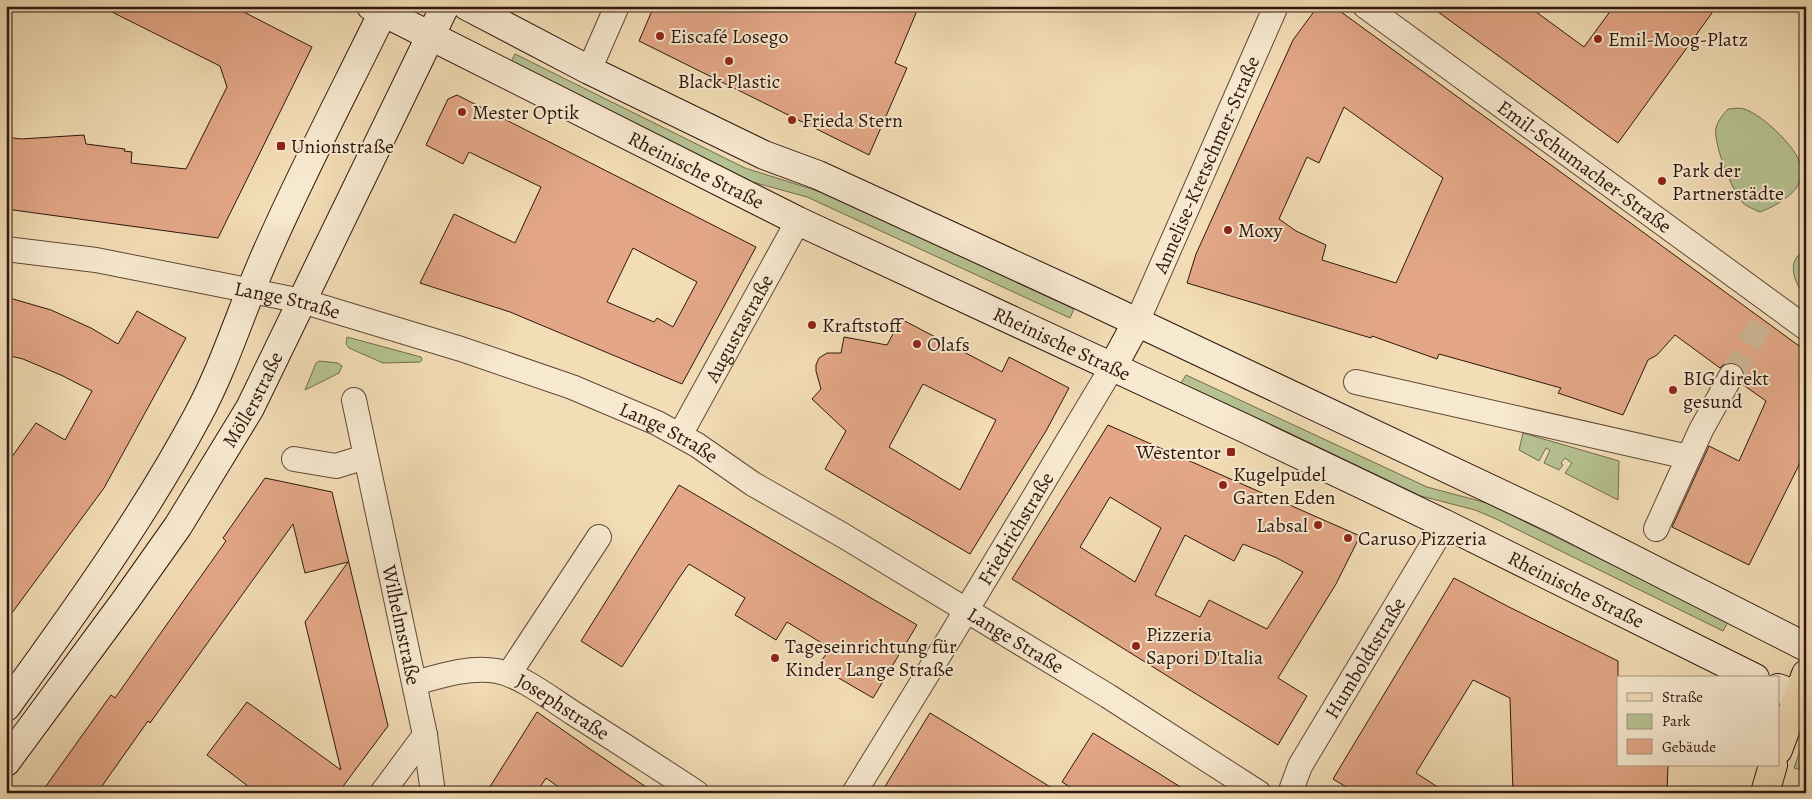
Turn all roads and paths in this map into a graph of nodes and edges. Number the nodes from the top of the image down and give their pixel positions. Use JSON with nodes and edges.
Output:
{"nodes":[{"id":1,"x":445,"y":6,"type":"edge"},
{"id":2,"x":467,"y":6,"type":"edge"},
{"id":3,"x":617,"y":6,"type":"edge"},
{"id":4,"x":1276,"y":6,"type":"edge"},
{"id":5,"x":1365,"y":6,"type":"edge"},
{"id":6,"x":380,"y":8,"type":"edge"},
{"id":7,"x":431,"y":37,"type":"junction"},
{"id":8,"x":589,"y":70,"type":"junction"},
{"id":9,"x":798,"y":221,"type":"junction"},
{"id":10,"x":6,"y":248,"type":"edge"},
{"id":11,"x":250,"y":291,"type":"junction"},
{"id":12,"x":302,"y":301,"type":"junction"},
{"id":13,"x":1137,"y":322,"type":"junction"},
{"id":14,"x":1806,"y":328,"type":"edge"},
{"id":15,"x":1113,"y":366,"type":"junction"},
{"id":16,"x":1731,"y":376,"type":"tunnel mouth"},
{"id":17,"x":1356,"y":382,"type":"dead end"},
{"id":18,"x":354,"y":400,"type":"dead end"},
{"id":19,"x":680,"y":435,"type":"junction"},
{"id":20,"x":365,"y":457,"type":"junction"},
{"id":21,"x":1688,"y":457,"type":"junction"},
{"id":22,"x":294,"y":459,"type":"dead end"},
{"id":23,"x":1445,"y":524,"type":"junction"},
{"id":24,"x":1656,"y":529,"type":"dead end"},
{"id":25,"x":599,"y":537,"type":"dead end"},
{"id":26,"x":967,"y":610,"type":"junction"},
{"id":27,"x":1806,"y":648,"type":"edge"},
{"id":28,"x":509,"y":674,"type":"junction"},
{"id":29,"x":1751,"y":676,"type":"edge"},
{"id":30,"x":414,"y":683,"type":"junction"},
{"id":31,"x":1797,"y":688,"type":"edge"},
{"id":32,"x":6,"y":707,"type":"edge"},
{"id":33,"x":425,"y":735,"type":"junction"},
{"id":34,"x":1780,"y":743,"type":"edge"},
{"id":35,"x":6,"y":762,"type":"edge"},
{"id":36,"x":382,"y":793,"type":"edge"},
{"id":37,"x":433,"y":793,"type":"edge"},
{"id":38,"x":697,"y":793,"type":"edge"},
{"id":39,"x":854,"y":793,"type":"edge"},
{"id":40,"x":1258,"y":793,"type":"edge"},
{"id":41,"x":1290,"y":793,"type":"edge"}],
"edges":[{"from":1,"to":7,"type":"main road","name":"Möllerstraße"},
{"from":2,"to":8,"type":"main road"},
{"from":3,"to":8,"type":"street"},
{"from":4,"to":13,"type":"street","name":"Annelise-Kretschmer-Straße"},
{"from":5,"to":14,"type":"street","name":"Emil-Schumacher-Straße"},
{"from":6,"to":7,"type":"main road","name":"Rheinische Straße"},
{"from":6,"to":11,"type":"main road","name":"Möllerstraße"},
{"from":7,"to":9,"type":"main road","name":"Rheinische Straße"},
{"from":7,"to":12,"type":"main road","name":"Möllerstraße"},
{"from":8,"to":13,"type":"main road"},
{"from":9,"to":15,"type":"main road","name":"Rheinische Straße"},
{"from":9,"to":19,"type":"street","name":"Augustastraße"},
{"from":10,"to":11,"type":"street","name":"Lange Straße"},
{"from":11,"to":12,"type":"street","name":"Lange Straße"},
{"from":11,"to":32,"type":"main road","name":"Möllerstraße"},
{"from":12,"to":19,"type":"street","name":"Lange Straße"},
{"from":12,"to":35,"type":"main road","name":"Möllerstraße"},
{"from":13,"to":15,"type":"main road"},
{"from":13,"to":27,"type":"main road"},
{"from":15,"to":23,"type":"main road","name":"Rheinische Straße"},
{"from":15,"to":26,"type":"street","name":"Friedrichstraße"},
{"from":16,"to":21,"type":"street"},
{"from":17,"to":21,"type":"street"},
{"from":18,"to":20,"type":"street","name":"Wilhelmstraße"},
{"from":19,"to":26,"type":"street","name":"Lange Straße"},
{"from":20,"to":22,"type":"street"},
{"from":20,"to":30,"type":"street","name":"Wilhelmstraße"},
{"from":21,"to":24,"type":"street"},
{"from":23,"to":29,"type":"main road","name":"Rheinische Straße"},
{"from":23,"to":41,"type":"street","name":"Humboldtstraße"},
{"from":25,"to":28,"type":"street"},
{"from":26,"to":39,"type":"street","name":"Friedrichstraße"},
{"from":26,"to":40,"type":"street","name":"Lange Straße"},
{"from":28,"to":30,"type":"street","name":"Josephstraße"},
{"from":28,"to":38,"type":"street","name":"Josephstraße"},
{"from":30,"to":33,"type":"street","name":"Wilhelmstraße"},
{"from":31,"to":34,"type":"main road"},
{"from":33,"to":36,"type":"street"},
{"from":33,"to":37,"type":"street","name":"Wilhelmstraße"}]}
